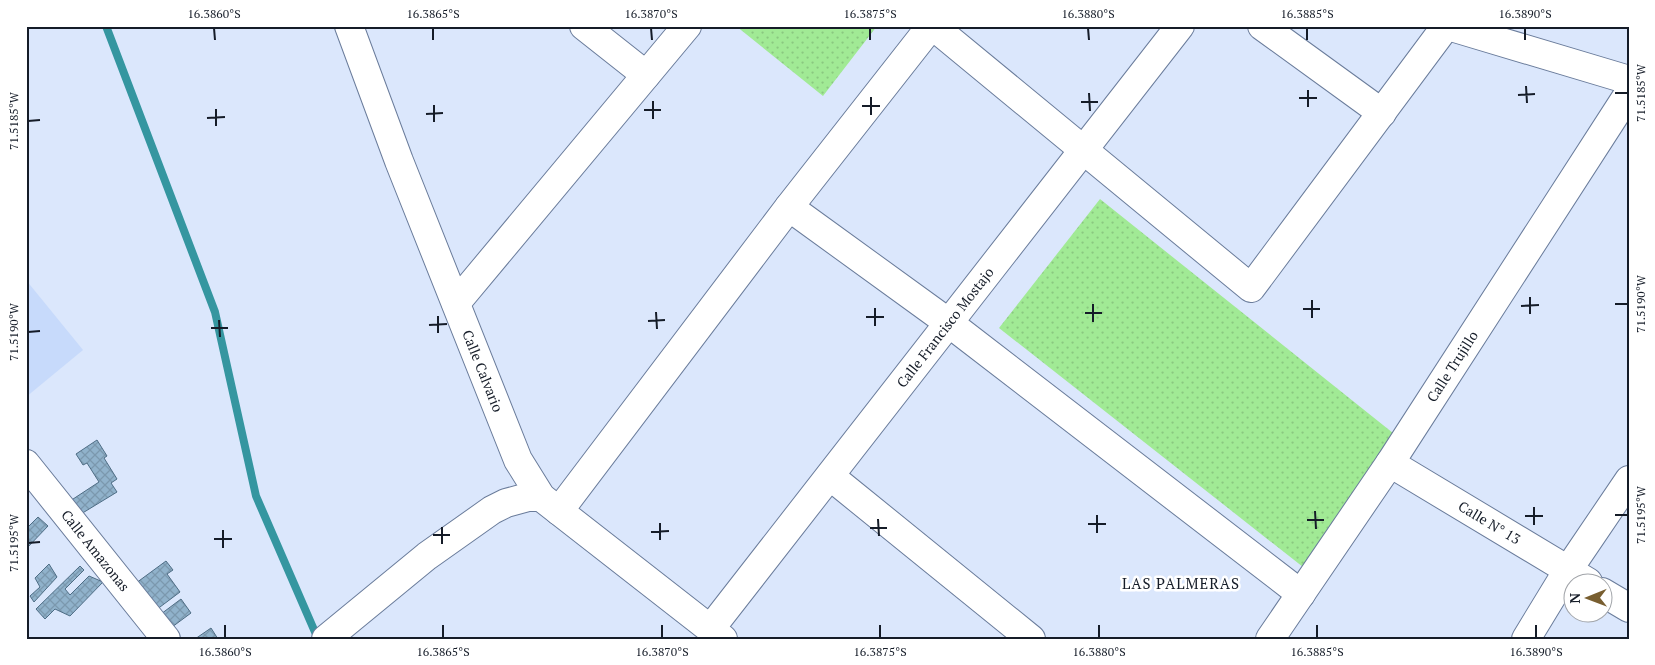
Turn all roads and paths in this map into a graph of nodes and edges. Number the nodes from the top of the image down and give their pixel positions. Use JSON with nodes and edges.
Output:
{"nodes":[{"id":1,"x":349,"y":26,"type":"edge"},
{"id":2,"x":584,"y":26,"type":"edge"},
{"id":3,"x":687,"y":26,"type":"edge"},
{"id":4,"x":932,"y":26,"type":"edge"},
{"id":5,"x":1180,"y":26,"type":"edge"},
{"id":6,"x":1262,"y":26,"type":"edge"},
{"id":7,"x":1447,"y":26,"type":"edge"},
{"id":8,"x":646,"y":75,"type":"junction"},
{"id":9,"x":1629,"y":80,"type":"edge"},
{"id":10,"x":1629,"y":93,"type":"edge"},
{"id":11,"x":1382,"y":113,"type":"junction"},
{"id":12,"x":1083,"y":150,"type":"junction"},
{"id":13,"x":789,"y":207,"type":"junction"},
{"id":14,"x":456,"y":303,"type":"junction"},
{"id":15,"x":949,"y":323,"type":"junction"},
{"id":16,"x":26,"y":464,"type":"edge"},
{"id":17,"x":1390,"y":464,"type":"junction"},
{"id":18,"x":830,"y":476,"type":"junction"},
{"id":19,"x":1629,"y":480,"type":"edge"},
{"id":20,"x":550,"y":504,"type":"junction"},
{"id":21,"x":1571,"y":572,"type":"edge"},
{"id":22,"x":1580,"y":572,"type":"edge"},
{"id":23,"x":1301,"y":594,"type":"junction"},
{"id":24,"x":1562,"y":595,"type":"edge"},
{"id":25,"x":1612,"y":598,"type":"edge"},
{"id":26,"x":1629,"y":608,"type":"edge"},
{"id":27,"x":334,"y":633,"type":"edge"},
{"id":28,"x":717,"y":634,"type":"edge"},
{"id":29,"x":166,"y":639,"type":"edge"},
{"id":30,"x":1031,"y":639,"type":"edge"},
{"id":31,"x":1270,"y":639,"type":"edge"},
{"id":32,"x":1526,"y":639,"type":"edge"}],
"edges":[{"from":1,"to":14,"type":"street","name":"Calle Calvario"},
{"from":2,"to":8,"type":"street"},
{"from":3,"to":8,"type":"street"},
{"from":4,"to":12,"type":"street"},
{"from":4,"to":13,"type":"street"},
{"from":5,"to":12,"type":"street","name":"Calle Francisco Mostajo"},
{"from":6,"to":11,"type":"street"},
{"from":7,"to":9,"type":"street"},
{"from":7,"to":11,"type":"street"},
{"from":8,"to":14,"type":"street"},
{"from":10,"to":17,"type":"street","name":"Calle Trujillo"},
{"from":11,"to":12,"type":"street"},
{"from":12,"to":15,"type":"street","name":"Calle Francisco Mostajo"},
{"from":13,"to":15,"type":"street"},
{"from":13,"to":20,"type":"street"},
{"from":14,"to":20,"type":"street","name":"Calle Calvario"},
{"from":15,"to":18,"type":"street","name":"Calle Francisco Mostajo"},
{"from":15,"to":23,"type":"street"},
{"from":16,"to":29,"type":"street","name":"Calle Amazonas"},
{"from":17,"to":21,"type":"street","name":"Calle N° 13"},
{"from":17,"to":23,"type":"street","name":"Calle Trujillo"},
{"from":18,"to":28,"type":"street","name":"Calle Francisco Mostajo"},
{"from":18,"to":30,"type":"street"},
{"from":19,"to":22,"type":"street"},
{"from":20,"to":27,"type":"street"},
{"from":20,"to":28,"type":"street","name":"Calle Calvario"},
{"from":23,"to":31,"type":"street","name":"Calle Trujillo"},
{"from":24,"to":32,"type":"street"},
{"from":25,"to":26,"type":"street"}]}
